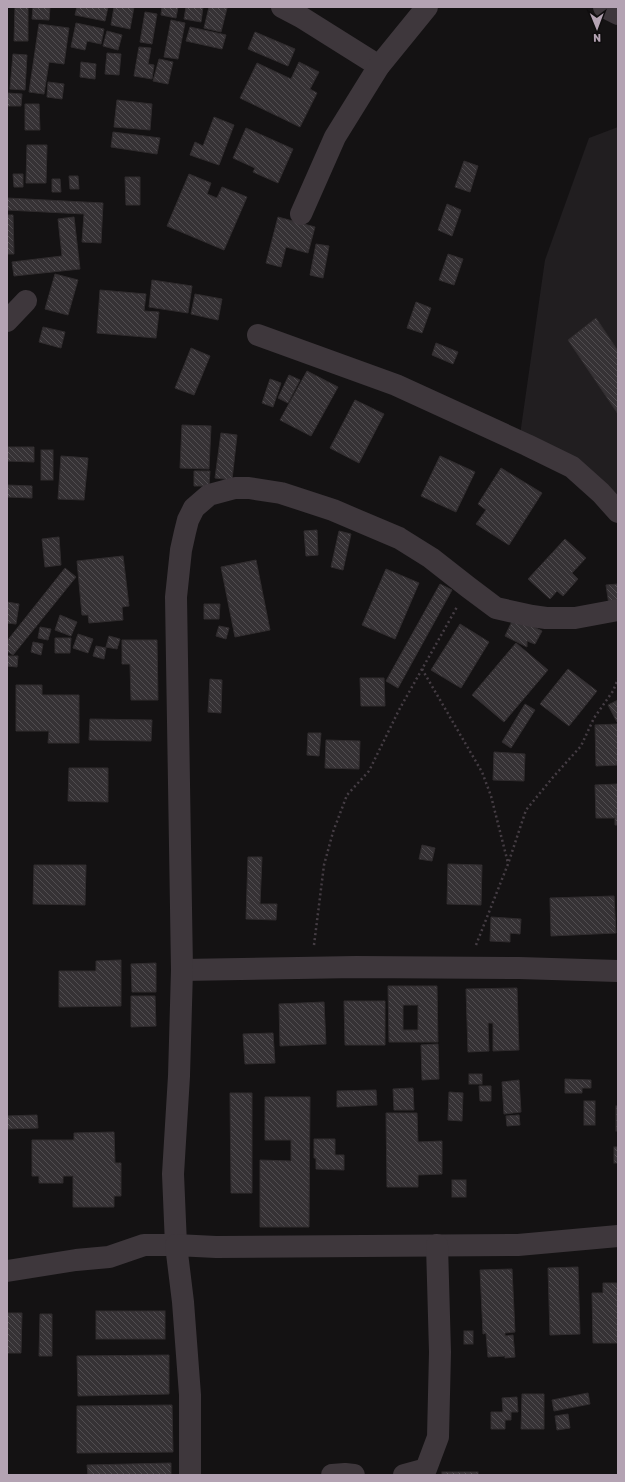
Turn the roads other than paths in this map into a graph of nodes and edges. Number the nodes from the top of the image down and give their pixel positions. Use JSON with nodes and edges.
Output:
{"nodes":[{"id":1,"x":282,"y":7,"type":"edge"},
{"id":2,"x":426,"y":7,"type":"edge"},
{"id":3,"x":604,"y":7,"type":"edge"},
{"id":4,"x":618,"y":14,"type":"edge"},
{"id":5,"x":379,"y":66,"type":"junction"},
{"id":6,"x":301,"y":214,"type":"dead end"},
{"id":7,"x":26,"y":301,"type":"dead end"},
{"id":8,"x":7,"y":321,"type":"edge"},
{"id":9,"x":258,"y":335,"type":"dead end"},
{"id":10,"x":618,"y":512,"type":"edge"},
{"id":11,"x":618,"y":610,"type":"edge"},
{"id":12,"x":182,"y":970,"type":"junction"},
{"id":13,"x":618,"y":970,"type":"edge"},
{"id":14,"x":618,"y":1236,"type":"edge"},
{"id":15,"x":176,"y":1244,"type":"junction"},
{"id":16,"x":437,"y":1245,"type":"junction"},
{"id":17,"x":7,"y":1271,"type":"edge"},
{"id":18,"x":190,"y":1475,"type":"edge"},
{"id":19,"x":332,"y":1475,"type":"edge"},
{"id":20,"x":354,"y":1475,"type":"edge"},
{"id":21,"x":404,"y":1475,"type":"edge"}],
"edges":[{"from":1,"to":5,"type":"street"},
{"from":2,"to":5,"type":"street"},
{"from":3,"to":4,"type":"street"},
{"from":5,"to":6,"type":"street"},
{"from":7,"to":8,"type":"street"},
{"from":9,"to":10,"type":"street"},
{"from":11,"to":12,"type":"street"},
{"from":12,"to":13,"type":"street"},
{"from":12,"to":15,"type":"street"},
{"from":14,"to":16,"type":"street"},
{"from":15,"to":16,"type":"street"},
{"from":15,"to":17,"type":"street"},
{"from":15,"to":18,"type":"street"},
{"from":16,"to":21,"type":"street"},
{"from":19,"to":20,"type":"street"}]}
